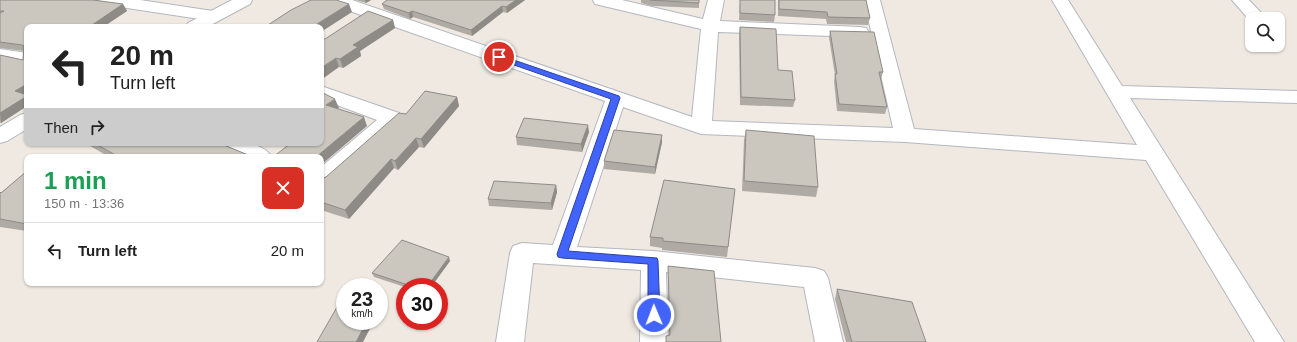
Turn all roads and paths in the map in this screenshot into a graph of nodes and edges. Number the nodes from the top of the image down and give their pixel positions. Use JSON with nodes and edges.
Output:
{"nodes":[{"id":1,"x":107,"y":0,"type":"edge"},
{"id":2,"x":244,"y":0,"type":"edge"},
{"id":3,"x":336,"y":0,"type":"edge"},
{"id":4,"x":385,"y":0,"type":"edge"},
{"id":5,"x":601,"y":0,"type":"edge"},
{"id":6,"x":716,"y":0,"type":"edge"},
{"id":7,"x":872,"y":0,"type":"edge"},
{"id":8,"x":1060,"y":0,"type":"edge"},
{"id":9,"x":1240,"y":0,"type":"edge"},
{"id":10,"x":369,"y":11,"type":"junction"},
{"id":11,"x":1251,"y":12,"type":"edge"},
{"id":12,"x":213,"y":16,"type":"junction"},
{"id":13,"x":351,"y":23,"type":"edge"},
{"id":14,"x":199,"y":24,"type":"edge"},
{"id":15,"x":710,"y":26,"type":"junction"},
{"id":16,"x":881,"y":33,"type":"junction"},
{"id":17,"x":0,"y":54,"type":"edge"},
{"id":18,"x":24,"y":59,"type":"edge"},
{"id":19,"x":1116,"y":92,"type":"junction"},
{"id":20,"x":324,"y":93,"type":"edge"},
{"id":21,"x":1297,"y":96,"type":"edge"},
{"id":22,"x":616,"y":98,"type":"junction"},
{"id":23,"x":24,"y":122,"type":"edge"},
{"id":24,"x":701,"y":127,"type":"junction"},
{"id":25,"x":905,"y":135,"type":"junction"},
{"id":26,"x":0,"y":136,"type":"edge"},
{"id":27,"x":235,"y":146,"type":"edge"},
{"id":28,"x":1153,"y":153,"type":"junction"},
{"id":29,"x":254,"y":154,"type":"edge"},
{"id":30,"x":324,"y":176,"type":"edge"},
{"id":31,"x":562,"y":254,"type":"junction"},
{"id":32,"x":653,"y":261,"type":"junction"},
{"id":33,"x":510,"y":342,"type":"edge"},
{"id":34,"x":654,"y":342,"type":"edge"},
{"id":35,"x":829,"y":342,"type":"edge"},
{"id":36,"x":1270,"y":342,"type":"edge"}],
"edges":[{"from":1,"to":12,"type":"street"},
{"from":2,"to":12,"type":"street"},
{"from":3,"to":10,"type":"street"},
{"from":4,"to":10,"type":"street"},
{"from":5,"to":15,"type":"street"},
{"from":6,"to":15,"type":"street"},
{"from":7,"to":16,"type":"street"},
{"from":8,"to":19,"type":"street"},
{"from":9,"to":11,"type":"street"},
{"from":10,"to":13,"type":"street"},
{"from":10,"to":22,"type":"street"},
{"from":12,"to":14,"type":"street"},
{"from":15,"to":16,"type":"street"},
{"from":15,"to":24,"type":"street"},
{"from":16,"to":25,"type":"street"},
{"from":17,"to":18,"type":"street"},
{"from":19,"to":21,"type":"street"},
{"from":19,"to":28,"type":"street"},
{"from":20,"to":30,"type":"street"},
{"from":22,"to":24,"type":"street"},
{"from":22,"to":31,"type":"street"},
{"from":23,"to":26,"type":"street"},
{"from":24,"to":25,"type":"street"},
{"from":25,"to":28,"type":"street"},
{"from":27,"to":29,"type":"street"},
{"from":28,"to":36,"type":"street"},
{"from":31,"to":32,"type":"street"},
{"from":31,"to":33,"type":"street"},
{"from":32,"to":34,"type":"street"},
{"from":32,"to":35,"type":"street"}]}
